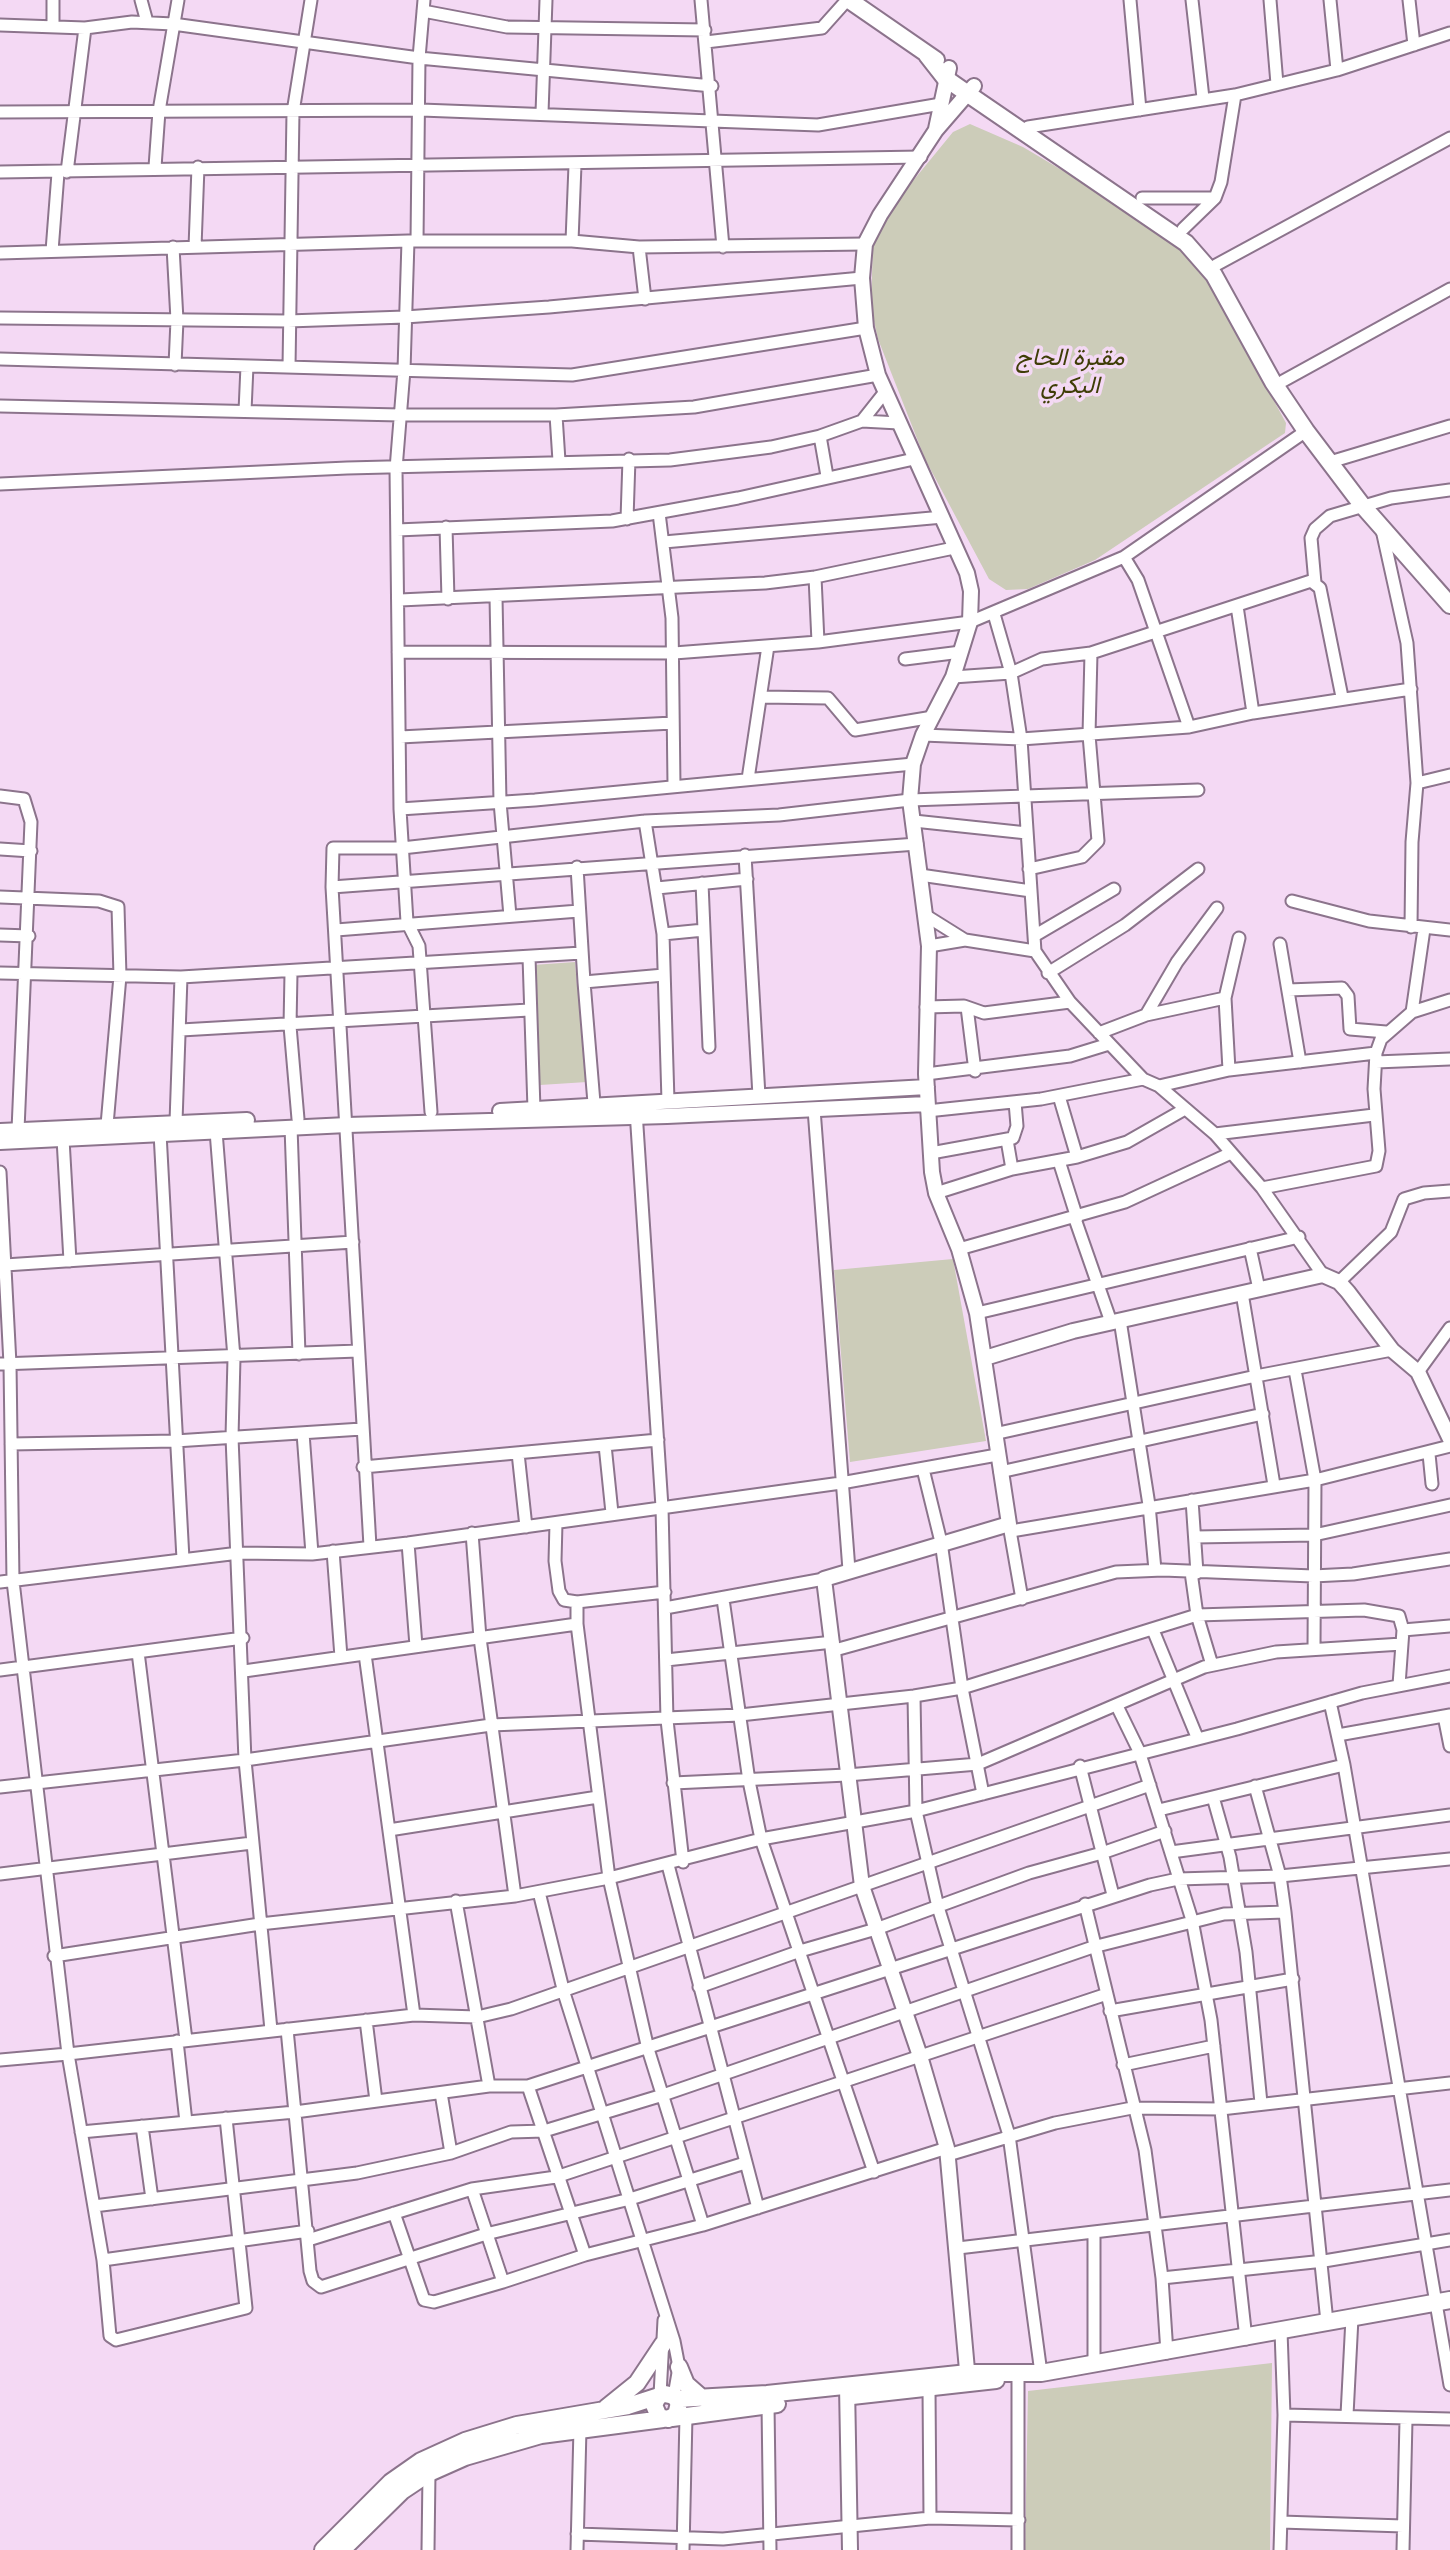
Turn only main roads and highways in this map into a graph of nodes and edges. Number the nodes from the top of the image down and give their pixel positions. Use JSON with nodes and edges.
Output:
{"nodes":[{"id":1,"x":848,"y":0,"type":"edge"},
{"id":2,"x":971,"y":90,"type":"junction"},
{"id":3,"x":1306,"y":431,"type":"junction"},
{"id":4,"x":1450,"y":605,"type":"edge"},
{"id":5,"x":1443,"y":2302,"type":"edge"},
{"id":6,"x":663,"y":2344,"type":"road end"},
{"id":7,"x":679,"y":2367,"type":"road end"},
{"id":8,"x":968,"y":2379,"type":"junction"},
{"id":9,"x":847,"y":2391,"type":"junction"},
{"id":10,"x":667,"y":2397,"type":"junction"},
{"id":11,"x":702,"y":2398,"type":"junction"},
{"id":12,"x":601,"y":2411,"type":"junction"},
{"id":13,"x":674,"y":2417,"type":"junction"},
{"id":14,"x":323,"y":2550,"type":"edge"},
{"id":15,"x":342,"y":2550,"type":"edge"}],
"edges":[{"from":1,"to":2,"type":"main road"},
{"from":2,"to":3,"type":"main road"},
{"from":2,"to":3,"type":"main road"},
{"from":3,"to":4,"type":"main road"},
{"from":5,"to":8,"type":"main road"},
{"from":6,"to":12,"type":"main road"},
{"from":7,"to":11,"type":"main road"},
{"from":8,"to":9,"type":"main road"},
{"from":8,"to":9,"type":"main road"},
{"from":9,"to":11,"type":"main road"},
{"from":9,"to":13,"type":"main road"},
{"from":10,"to":11,"type":"main road"},
{"from":10,"to":12,"type":"main road"},
{"from":10,"to":13,"type":"main road"},
{"from":12,"to":14,"type":"main road"},
{"from":13,"to":15,"type":"main road"}]}
